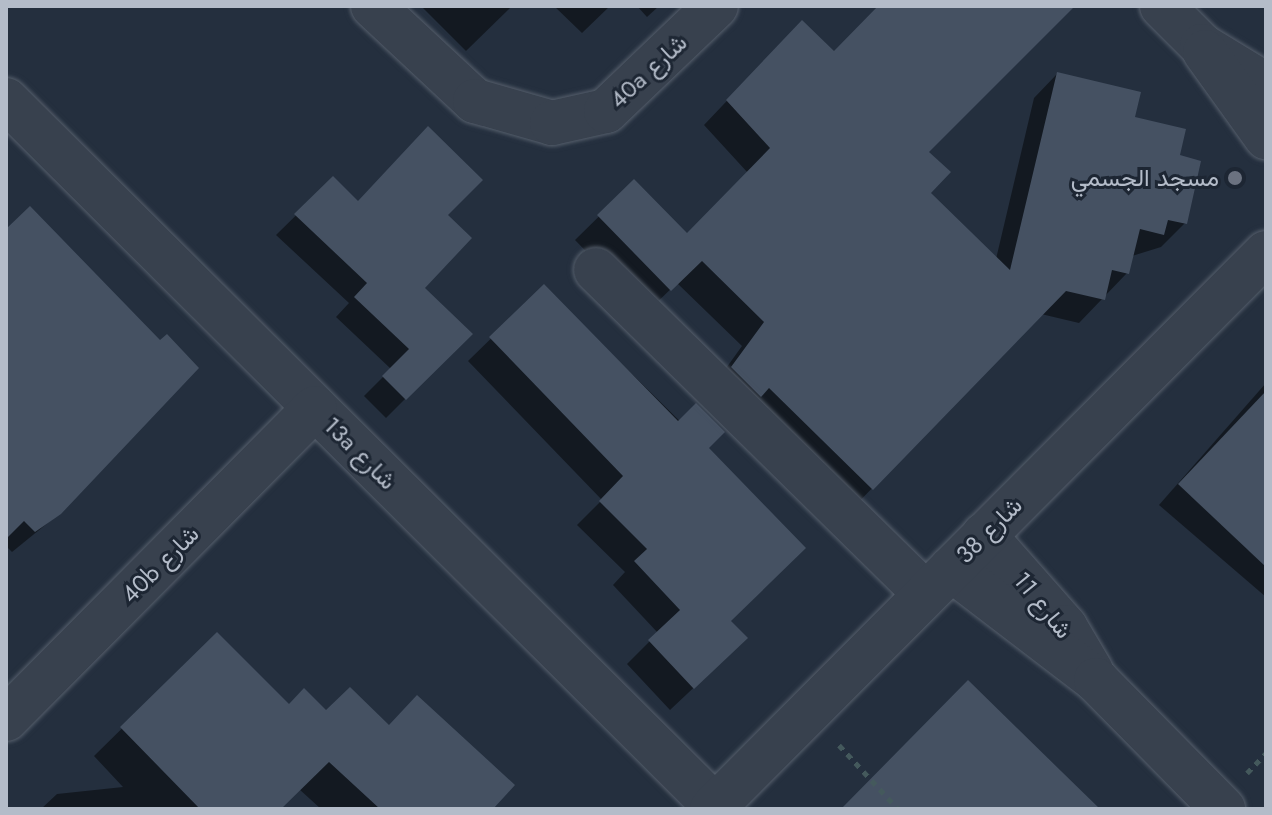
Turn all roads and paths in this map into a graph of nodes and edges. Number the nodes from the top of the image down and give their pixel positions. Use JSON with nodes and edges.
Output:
{"nodes":[{"id":1,"x":373,"y":6,"type":"edge"},
{"id":2,"x":716,"y":6,"type":"edge"},
{"id":3,"x":1162,"y":6,"type":"edge"},
{"id":4,"x":1202,"y":46,"type":"junction"},
{"id":5,"x":1266,"y":85,"type":"edge"},
{"id":6,"x":6,"y":100,"type":"edge"},
{"id":7,"x":1266,"y":137,"type":"edge"},
{"id":8,"x":1266,"y":253,"type":"edge"},
{"id":9,"x":596,"y":270,"type":"dead end"},
{"id":10,"x":315,"y":408,"type":"junction"},
{"id":11,"x":984,"y":535,"type":"junction"},
{"id":12,"x":939,"y":582,"type":"junction"},
{"id":13,"x":1096,"y":680,"type":"junction"},
{"id":14,"x":810,"y":712,"type":"junction"},
{"id":15,"x":6,"y":719,"type":"edge"},
{"id":16,"x":714,"y":808,"type":"edge"},
{"id":17,"x":898,"y":809,"type":"edge"},
{"id":18,"x":1223,"y":809,"type":"edge"}],
"edges":[{"from":1,"to":2,"type":"street","name":"40a شارع"},
{"from":3,"to":4,"type":"street"},
{"from":4,"to":5,"type":"street"},
{"from":4,"to":7,"type":"street"},
{"from":6,"to":10,"type":"street","name":"13a شارع"},
{"from":8,"to":11,"type":"street","name":"شارع 38"},
{"from":9,"to":12,"type":"street","name":"شارع 11"},
{"from":10,"to":15,"type":"street","name":"40b شارع"},
{"from":10,"to":16,"type":"street","name":"13a شارع"},
{"from":11,"to":12,"type":"street","name":"شارع 38"},
{"from":11,"to":13,"type":"street","name":"شارع 11"},
{"from":12,"to":13,"type":"street","name":"شارع 11"},
{"from":12,"to":14,"type":"street","name":"شارع 38"},
{"from":13,"to":18,"type":"street","name":"شارع 11"},
{"from":14,"to":16,"type":"street","name":"شارع 38"},
{"from":14,"to":17,"type":"path"}]}
